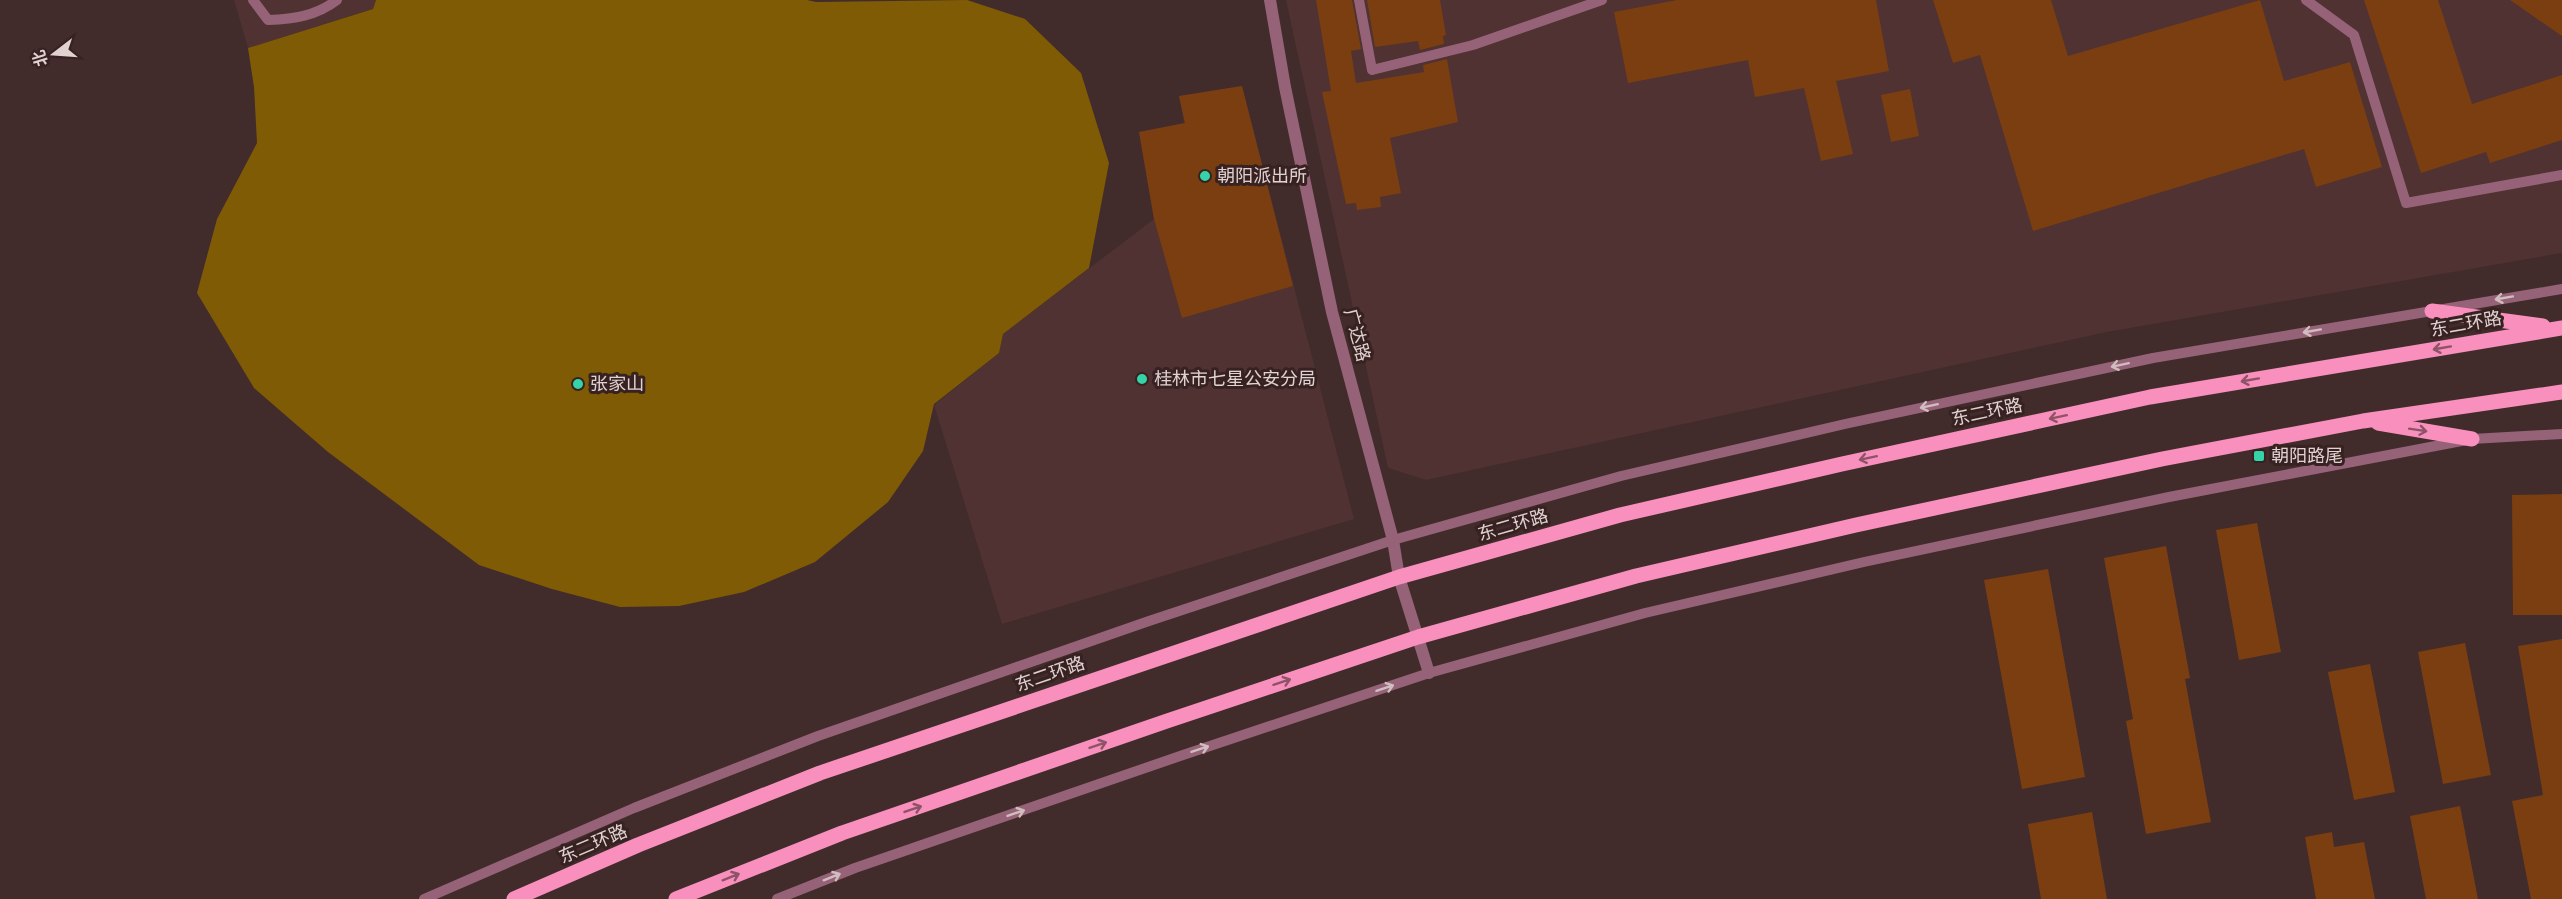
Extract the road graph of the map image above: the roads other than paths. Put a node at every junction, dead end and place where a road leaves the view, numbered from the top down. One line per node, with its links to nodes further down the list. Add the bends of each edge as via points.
1 (254, 0): 2 (lane, via 268,20 297,18 326,8)
2 (336, 0)
3 (1270, 0): 15 (street, 广达路, via 1332,312)
4 (1359, 0): 5 (lane, via 1372,70 1473,45)
5 (1602, 0)
6 (2306, 0): 7 (lane, via 2354,35 2406,203)
7 (2562, 175)
8 (2562, 289): 9 (lane, one-way to 9)
9 (2432, 311): 10 (main road); 15 (lane, one-way to 15, via 2153,358 1845,424 1622,476)
10 (2560, 328): 16 (main road, 东二环路, one-way to 16, via 2138,400 1620,515)
11 (2562, 392): 12 (main road)
12 (2363, 421): 14 (main road, one-way to 14); 17 (main road, via 2162,459 1810,536 1636,576)
13 (2562, 434): 14 (lane)
14 (2472, 439): 18 (lane, via 2169,497 1864,562 1645,613)
15 (1393, 540): 16 (street, 广达路); 19 (lane, via 818,736 634,808)
16 (1399, 577): 17 (street, 广达路); 20 (main road, 东二环路, via 820,773)
17 (1418, 637): 18 (street, 广达路); 21 (main road, one-way to 17, via 842,833)
18 (1429, 673): 22 (lane, one-way to 18, via 866,864)
19 (424, 899)
20 (514, 899)
21 (676, 899)
22 (777, 899)

